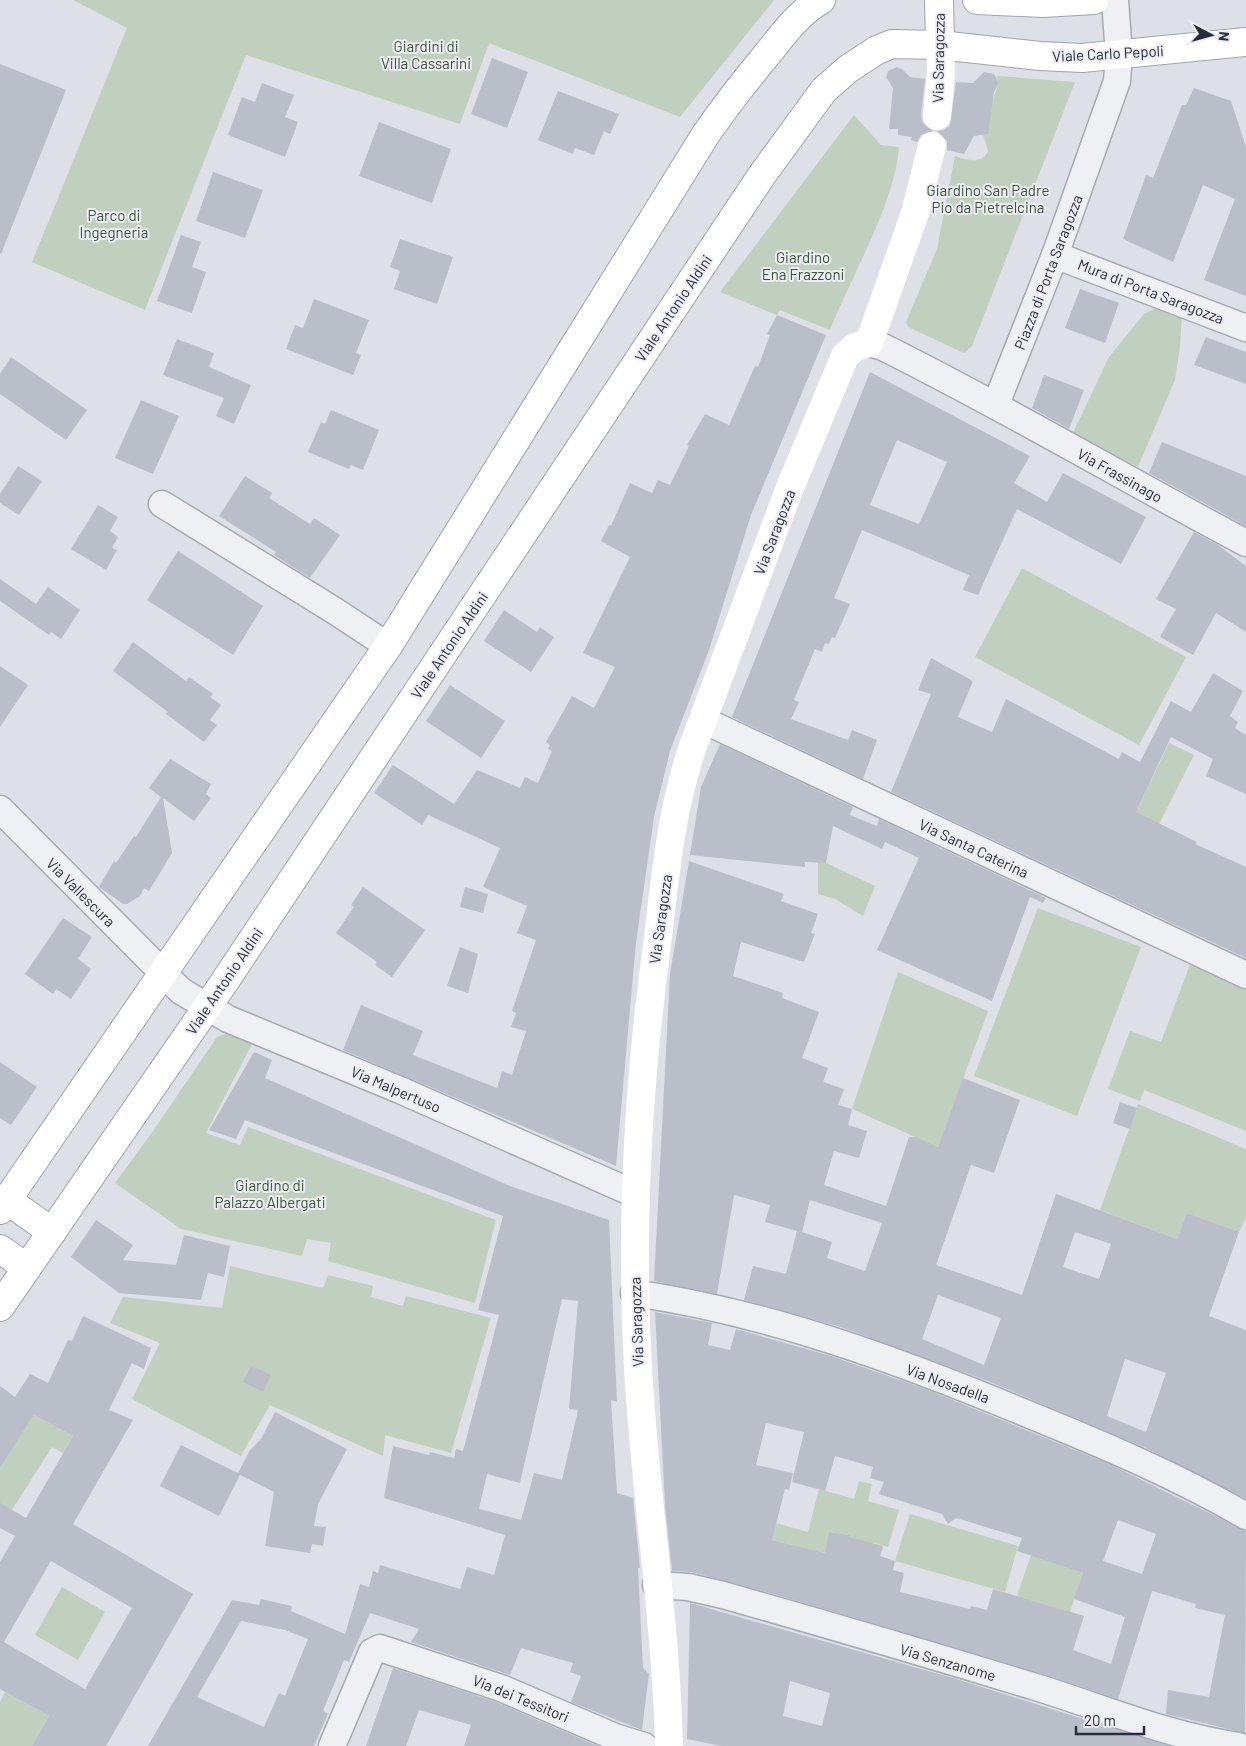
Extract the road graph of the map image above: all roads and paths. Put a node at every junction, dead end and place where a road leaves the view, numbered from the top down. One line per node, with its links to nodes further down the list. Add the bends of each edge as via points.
1 (938, 0): 7 (main road, Via Saragozza)
2 (977, 0): 3 (main road, via 1050,3)
3 (1094, 0)
4 (1115, 0): 8 (street, Piazza di Porta Saragozza)
5 (814, 2): 17 (main road, via 788,28 696,148)
6 (1246, 42): 8 (main road, Viale Carlo Pepoli)
7 (940, 45): 8 (main road, Viale Carlo Pepoli, via 1040,56 1082,58); 9 (main road, Via Saragozza); 22 (main road, Viale Antonio Aldini, via 892,44 877,50 842,74 805,113)
8 (1119, 55): 11 (street, Piazza di Porta Saragozza, via 1118,81)
9 (937, 116)
10 (932, 146): 13 (main road, via 915,213)
11 (1056, 254): 12 (street, Mura di Porta Saragozza); 14 (street, Piazza di Porta Saragozza)
12 (1246, 328)
13 (869, 343): 14 (street, via 883,346); 18 (main road, Via Saragozza, via 854,347 845,356 789,490)
14 (996, 404): 16 (street, Via Frassinago, via 1120,476)
15 (162, 504): 17 (street)
16 (1246, 543)
17 (388, 646): 20 (main road)
18 (703, 720): 21 (street, Via Santa Caterina); 23 (main road, Via Saragozza, via 685,770 674,820 652,985)
19 (0, 809): 20 (street, Via Vallescura)
20 (164, 974): 22 (street, Via Malpertuso, via 181,991); 24 (main road)
21 (1246, 975)
22 (207, 1007): 23 (street, Via Malpertuso, via 228,1019 400,1090); 25 (main road, Viale Antonio Aldini)
23 (635, 1194): 28 (main road, Via Saragozza)
24 (2, 1200): 25 (main road)
25 (52, 1232): 27 (main road, Viale Antonio Aldini)
26 (0, 1249): 27 (main road)
27 (27, 1268): 29 (main road, Viale Antonio Aldini)
28 (634, 1293): 30 (street, Via Nosadella, via 709,1306 780,1325 930,1375 1178,1479); 31 (main road, Via Saragozza)
29 (0, 1307)
30 (1246, 1516)
31 (656, 1585): 34 (main road, Via Saragozza, via 666,1683); 35 (street, Via Senzanome, via 688,1587 741,1600 1033,1687 1154,1727 1205,1741)
32 (332, 1746): 33 (street, Via dei Tessitori, via 372,1652 380,1648 501,1688 615,1737)
33 (644, 1746)
34 (668, 1746)
35 (1239, 1746)

